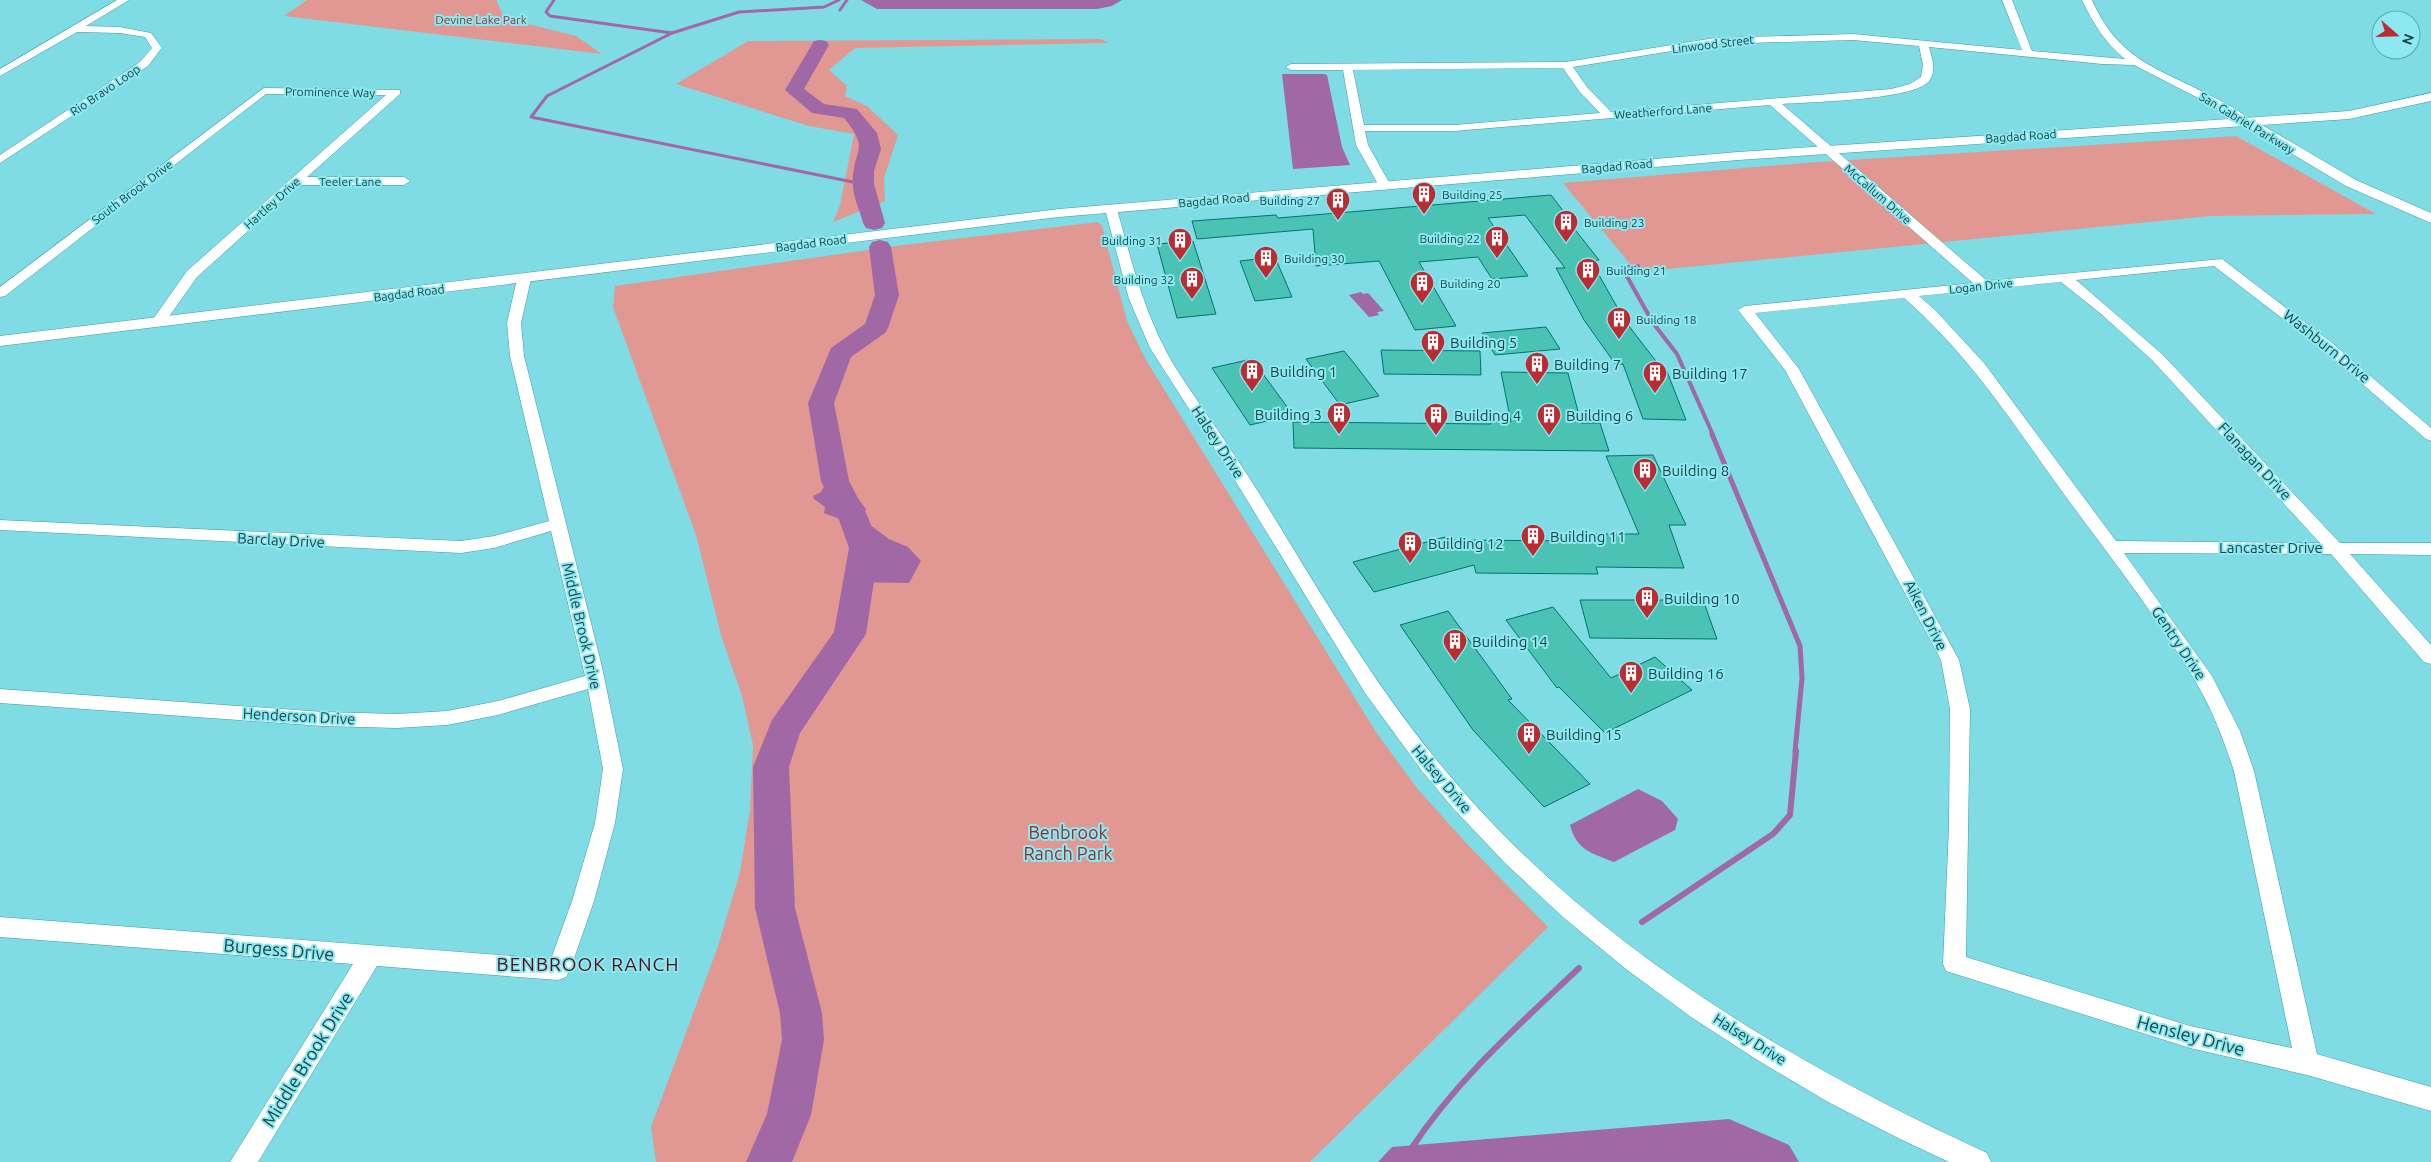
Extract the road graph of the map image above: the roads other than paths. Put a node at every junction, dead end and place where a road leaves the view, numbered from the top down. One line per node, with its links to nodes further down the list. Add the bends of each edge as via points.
1 (124, 0): 4 (street)
2 (2007, 0): 6 (street)
3 (2087, 0): 7 (street, San Gabriel Parkway, via 2104,34)
4 (75, 29): 11 (street); 20 (street, Rio Bravo Loop, via 120,30 148,36 157,48 144,64)
5 (1923, 42): 6 (street, Linwood Street); 8 (street, Linwood Street, via 1865,37 1745,39); 15 (street, Weatherford Lane, via 1930,71 1925,80 1912,88 1869,95)
6 (2028, 54): 7 (street, Linwood Street)
7 (2135, 62): 17 (street, San Gabriel Parkway, via 2206,97)
8 (1566, 65): 9 (street, Linwood Street); 16 (street)
9 (1348, 66): 10 (street, Linwood Street); 18 (street)
10 (1291, 67)
11 (0, 73)
12 (264, 91): 13 (street, Prominence Way); 30 (street, South Brook Drive)
13 (396, 92): 21 (street, Hartley Drive)
14 (2431, 97): 17 (street, Bagdad Road, via 2349,115)
15 (1773, 102): 16 (street, Weatherford Lane); 19 (street, McCallum Drive)
16 (1608, 115): 18 (street, Weatherford Lane, via 1454,128)
17 (2245, 121): 19 (street, Bagdad Road); 25 (street, San Gabriel Parkway, via 2351,183)
18 (1359, 128): 23 (street, via 1362,145)
19 (1825, 149): 23 (street, Bagdad Road); 29 (street, McCallum Drive)
20 (0, 160)
21 (296, 181): 22 (street, Teeler Lane); 33 (street, Hartley Drive, via 192,274)
22 (404, 181)
23 (1385, 186): 24 (street, Bagdad Road)
24 (1112, 209): 27 (street, Bagdad Road, via 1022,217); 51 (street, Halsey Drive, via 1136,300 1157,348 1391,716 1458,800 1548,892 1626,956 1670,987 1758,1046 1810,1076)
25 (2431, 220)
26 (2217, 262): 28 (street, Logan Drive); 35 (street, Washburn Drive, via 2312,332)
27 (524, 279): 33 (street, Bagdad Road); 36 (street, Middle Brook Drive, via 514,323 517,356)
28 (2066, 279): 29 (street, Logan Drive); 39 (street, Flanagan Drive, via 2157,357)
29 (1984, 286): 31 (street, Logan Drive)
30 (0, 293)
31 (1908, 294): 32 (street, Logan Drive); 38 (street, Gentry Drive, via 1979,366)
32 (1745, 310): 46 (street, Aiken Drive, via 1792,369 1950,660 1960,709)
33 (158, 322): 34 (street, Bagdad Road)
34 (0, 341)
35 (2431, 436)
36 (558, 524): 37 (street, Barclay Drive, via 494,542 461,547); 42 (street, Middle Brook Drive)
37 (0, 525)
38 (2111, 547): 39 (street, Lancaster Drive); 48 (street, Gentry Drive, via 2205,681 2230,731 2244,771)
39 (2332, 547): 40 (street, Lancaster Drive); 41 (street, Flanagan Drive)
40 (2431, 549)
41 (2431, 657)
42 (594, 680): 43 (street, Henderson Drive, via 498,708 447,718 397,721); 47 (street, Middle Brook Drive, via 612,769 605,823 583,901)
43 (0, 696)
44 (0, 927): 45 (street, Burgess Drive)
45 (371, 956): 47 (street, Burgess Drive); 50 (street, Middle Brook Drive)
46 (1954, 964): 48 (street, Hensley Drive, via 2190,1037)
47 (558, 970)
48 (2307, 1063): 49 (street, Hensley Drive)
49 (2431, 1099)
50 (243, 1162)
51 (1978, 1162)

